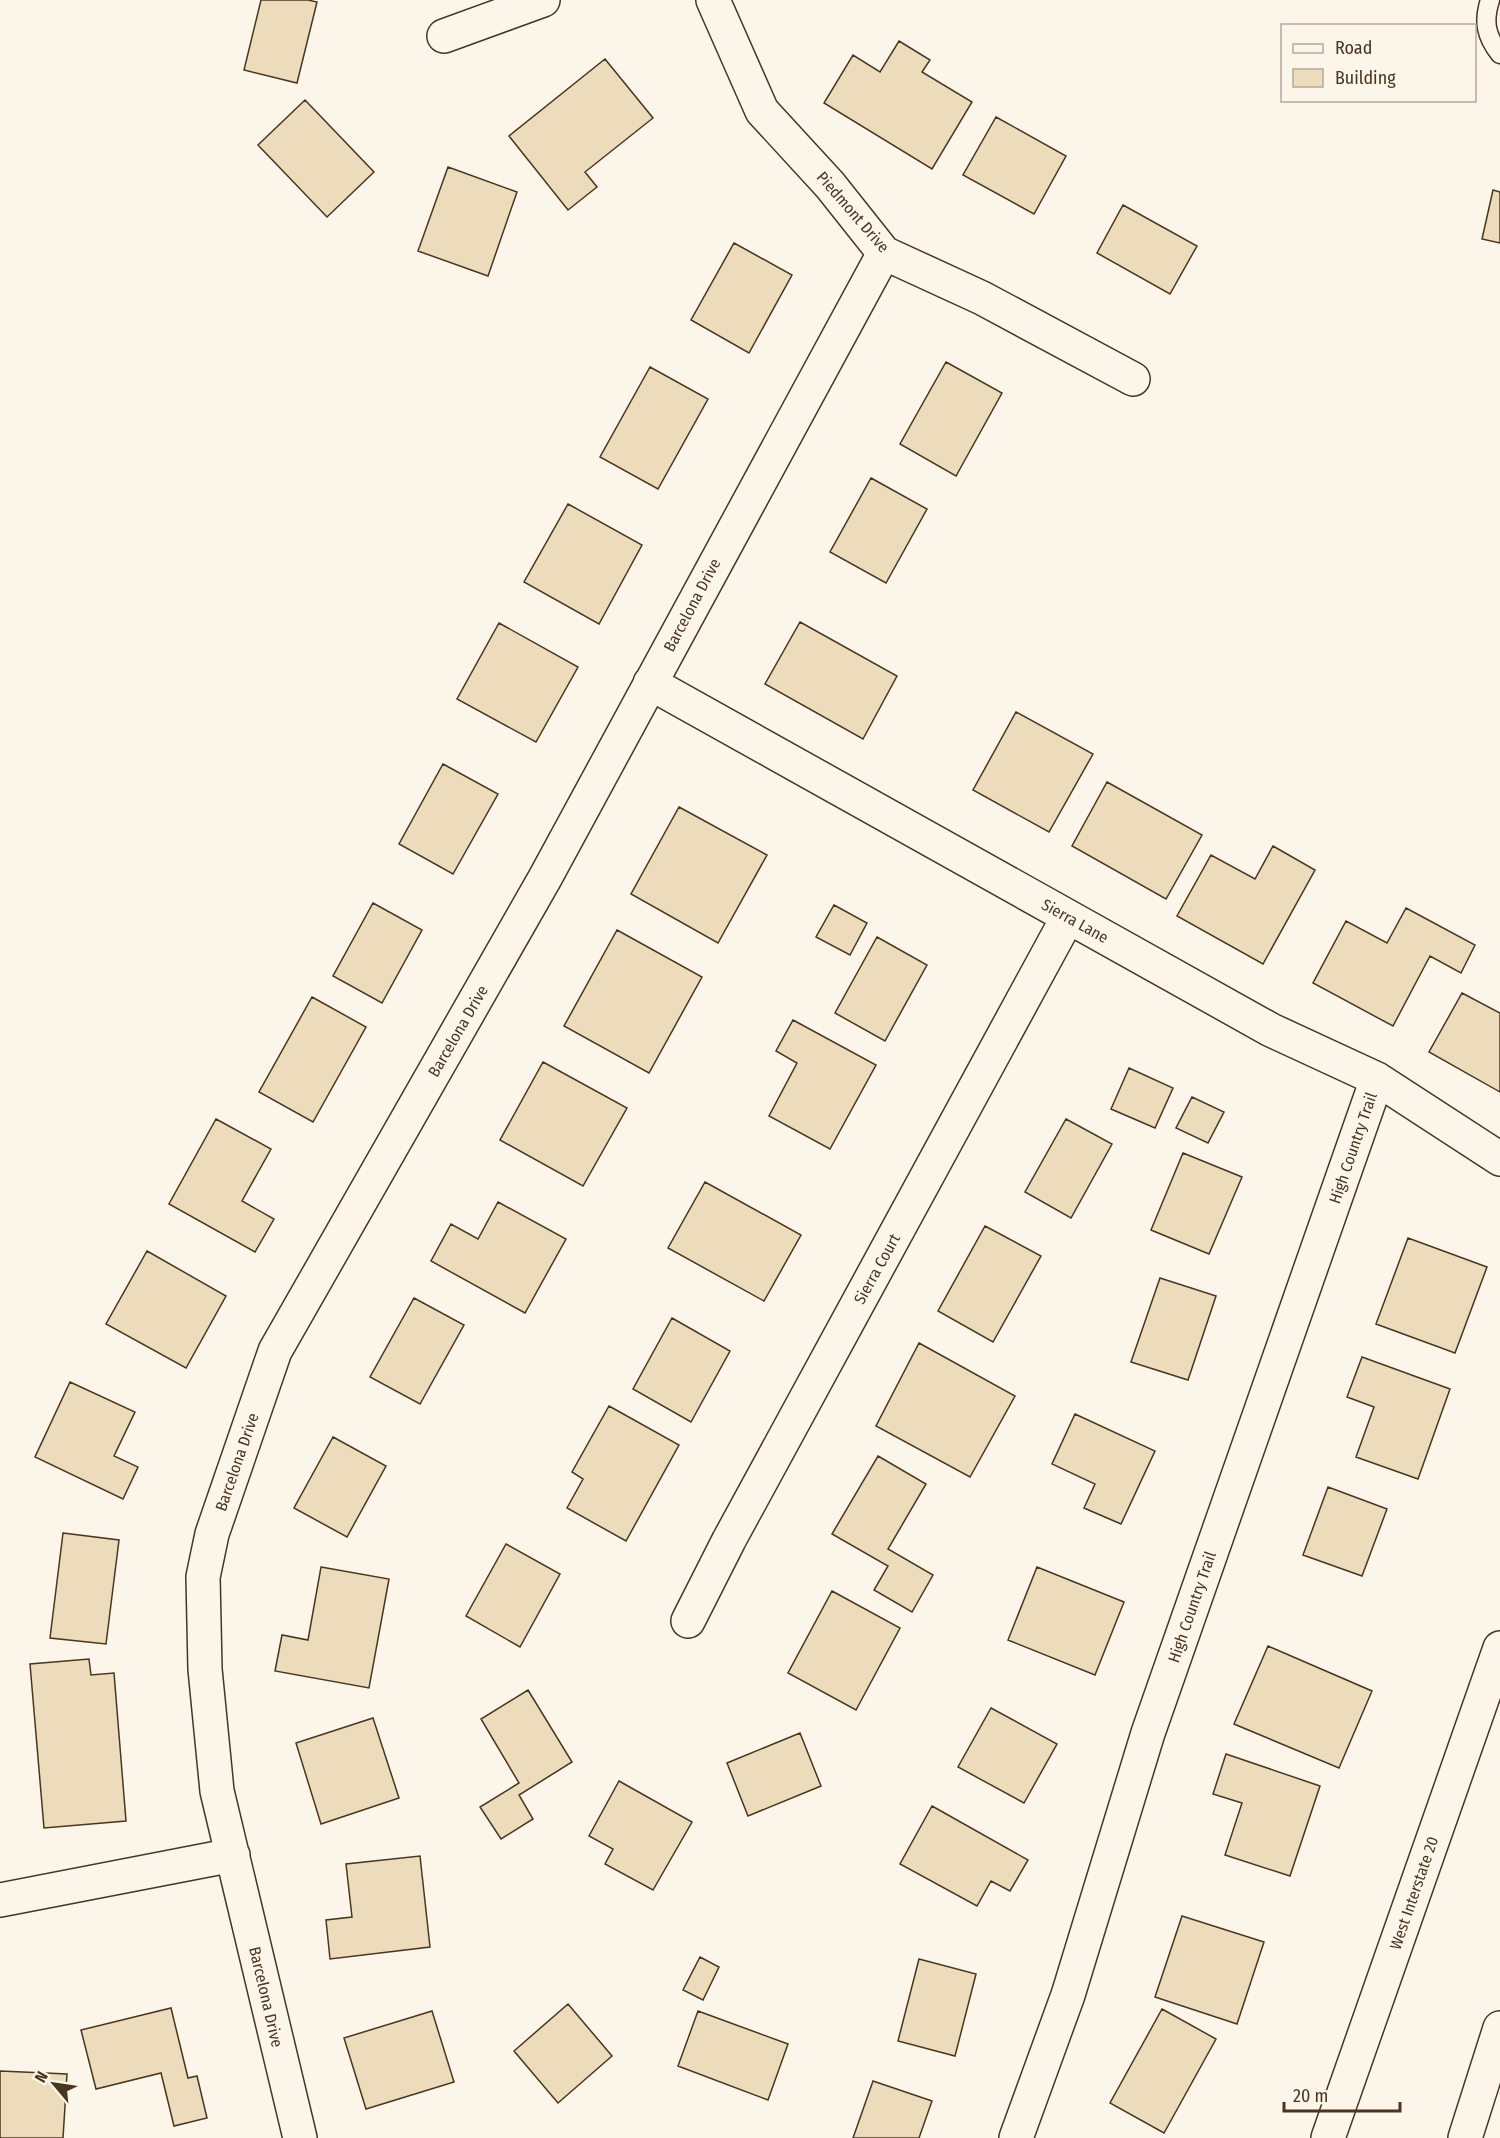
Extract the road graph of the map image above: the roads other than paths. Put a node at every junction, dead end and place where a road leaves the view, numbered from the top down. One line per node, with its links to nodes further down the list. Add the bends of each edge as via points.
1 (543, 0): 4 (main road)
2 (713, 0): 6 (main road, Piedmont Drive, via 762,111 830,184)
3 (1490, 0): 5 (lane, via 1485,15 1490,42)
4 (444, 36)
5 (1500, 54)
6 (884, 252): 7 (main road, Piedmont Drive, via 982,298); 8 (main road, Barcelona Drive)
7 (1133, 379)
8 (650, 683): 9 (main road, Sierra Lane); 14 (main road, Barcelona Drive, via 545,878 275,1351 212,1534 203,1577 205,1668 217,1791)
9 (1068, 917): 10 (main road, Sierra Lane, via 1272,1029); 12 (main road, Sierra Court)
10 (1377, 1079): 11 (main road, Sierra Lane); 18 (main road, High Country Trail, via 1149,1733 1068,1995)
11 (1500, 1159)
12 (688, 1621)
13 (1500, 1648): 19 (main road, West Interstate 20)
14 (233, 1855): 15 (main road); 17 (main road, Barcelona Drive)
15 (0, 1900)
16 (1500, 2028): 20 (main road)
17 (300, 2138)
18 (1016, 2138)
19 (1328, 2138)
20 (1465, 2138)

